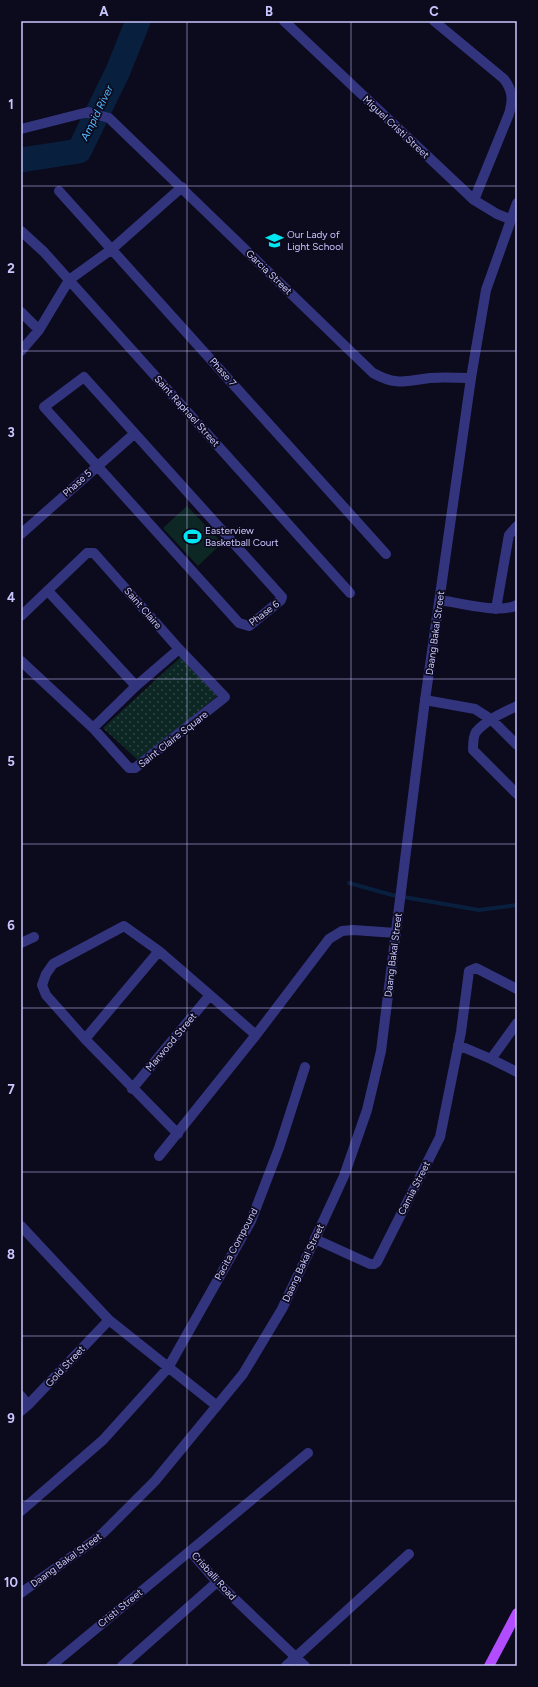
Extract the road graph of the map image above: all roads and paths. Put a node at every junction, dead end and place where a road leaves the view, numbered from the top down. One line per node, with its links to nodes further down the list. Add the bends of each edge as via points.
1 (284, 21): 8 (street, Miguel Cristi Street)
2 (434, 21): 4 (street)
3 (451, 21): 4 (street)
4 (444, 29): 8 (street, via 504,79 513,97 509,114)
5 (22, 128): 6 (street, Garcia Street, via 88,112 110,118)
6 (182, 187): 12 (street); 17 (street, Garcia Street, via 373,373 392,382 430,378)
7 (59, 191): 12 (street, Phase 7)
8 (474, 200): 10 (street, Miguel Cristi Street)
9 (517, 203): 10 (street, Daang Bakal Street)
10 (514, 221): 17 (street, Daang Bakal Street, via 486,290)
11 (21, 231): 13 (street, Saint Raphael Street)
12 (112, 249): 13 (street); 22 (street, Phase 7)
13 (69, 280): 15 (street); 24 (street, Saint Raphael Street)
14 (21, 312): 15 (street)
15 (40, 330): 16 (street)
16 (21, 351)
17 (471, 378): 25 (street, Daang Bakal Street)
18 (134, 434): 19 (street, Phase 5); 19 (street, Phase 6, via 84,377 44,407); 19 (street, Phase 6, via 282,597 281,600 249,626 239,623)
19 (97, 466): 21 (street, Phase 5)
20 (517, 526): 27 (street, via 509,535)
21 (21, 534)
22 (386, 554)
23 (48, 591): 28 (street, Saint Claire); 29 (street, Saint Claire, via 87,553 94,553); 31 (street)
24 (350, 593)
25 (440, 600): 27 (street); 32 (street, Daang Bakal Street)
26 (517, 605): 27 (street, via 512,608)
27 (496, 609)
28 (21, 616)
29 (179, 648): 31 (street); 35 (street, Saint Claire Square, via 225,694 225,698 135,768 129,768)
30 (21, 661): 35 (street, Saint Claire Square)
31 (136, 686): 35 (street)
32 (426, 700): 34 (street, via 475,710); 38 (street, Daang Bakal Street)
33 (517, 706): 34 (street)
34 (492, 720): 36 (street); 37 (street, via 476,732 473,750)
35 (93, 728)
36 (517, 745)
37 (517, 794)
38 (396, 932): 45 (street, via 342,931 329,939); 55 (street, Daang Bakal Street, via 381,1051 367,1110 344,1176)
39 (34, 937): 40 (street)
40 (21, 943)
41 (159, 951): 43 (street); 46 (street); 46 (street, via 122,926 53,964 43,981 43,989)
42 (517, 989): 47 (street, Camia Street, via 476,968 469,972)
43 (210, 995): 45 (street); 51 (street, Marwood Street)
44 (517, 1023): 48 (street)
45 (256, 1035): 52 (street)
46 (85, 1039): 51 (street)
47 (458, 1045): 48 (street); 55 (street, Camia Street, via 440,1137 377,1262 370,1264)
48 (492, 1059): 50 (street)
49 (305, 1068): 57 (street, Pacita Compound, via 279,1148 251,1220)
50 (517, 1072)
51 (132, 1089): 52 (street)
52 (178, 1134): 53 (street)
53 (159, 1156)
54 (21, 1226): 56 (street)
55 (315, 1239): 59 (street, Daang Bakal Street, via 278,1316 243,1374)
56 (109, 1320): 57 (street); 60 (street, Gold Street)
57 (168, 1368): 59 (street); 62 (street, Pacita Compound, via 103,1440)
58 (21, 1396): 60 (street)
59 (217, 1406): 66 (street, Daang Bakal Street, via 155,1481 104,1532)
60 (24, 1408)
61 (308, 1454): 63 (street, Crisballi Road)
62 (21, 1511)
63 (190, 1551): 65 (street, Crisballi Road); 69 (street, Cristi Street)
64 (409, 1554): 68 (street)
65 (217, 1582): 68 (street, Crisballi Road); 70 (street)
66 (21, 1593)
67 (517, 1613): 73 (main road)
68 (295, 1657): 71 (street); 72 (street, Crisballi Road)
69 (51, 1666)
70 (122, 1666)
71 (286, 1666)
72 (304, 1666)
73 (489, 1666)

